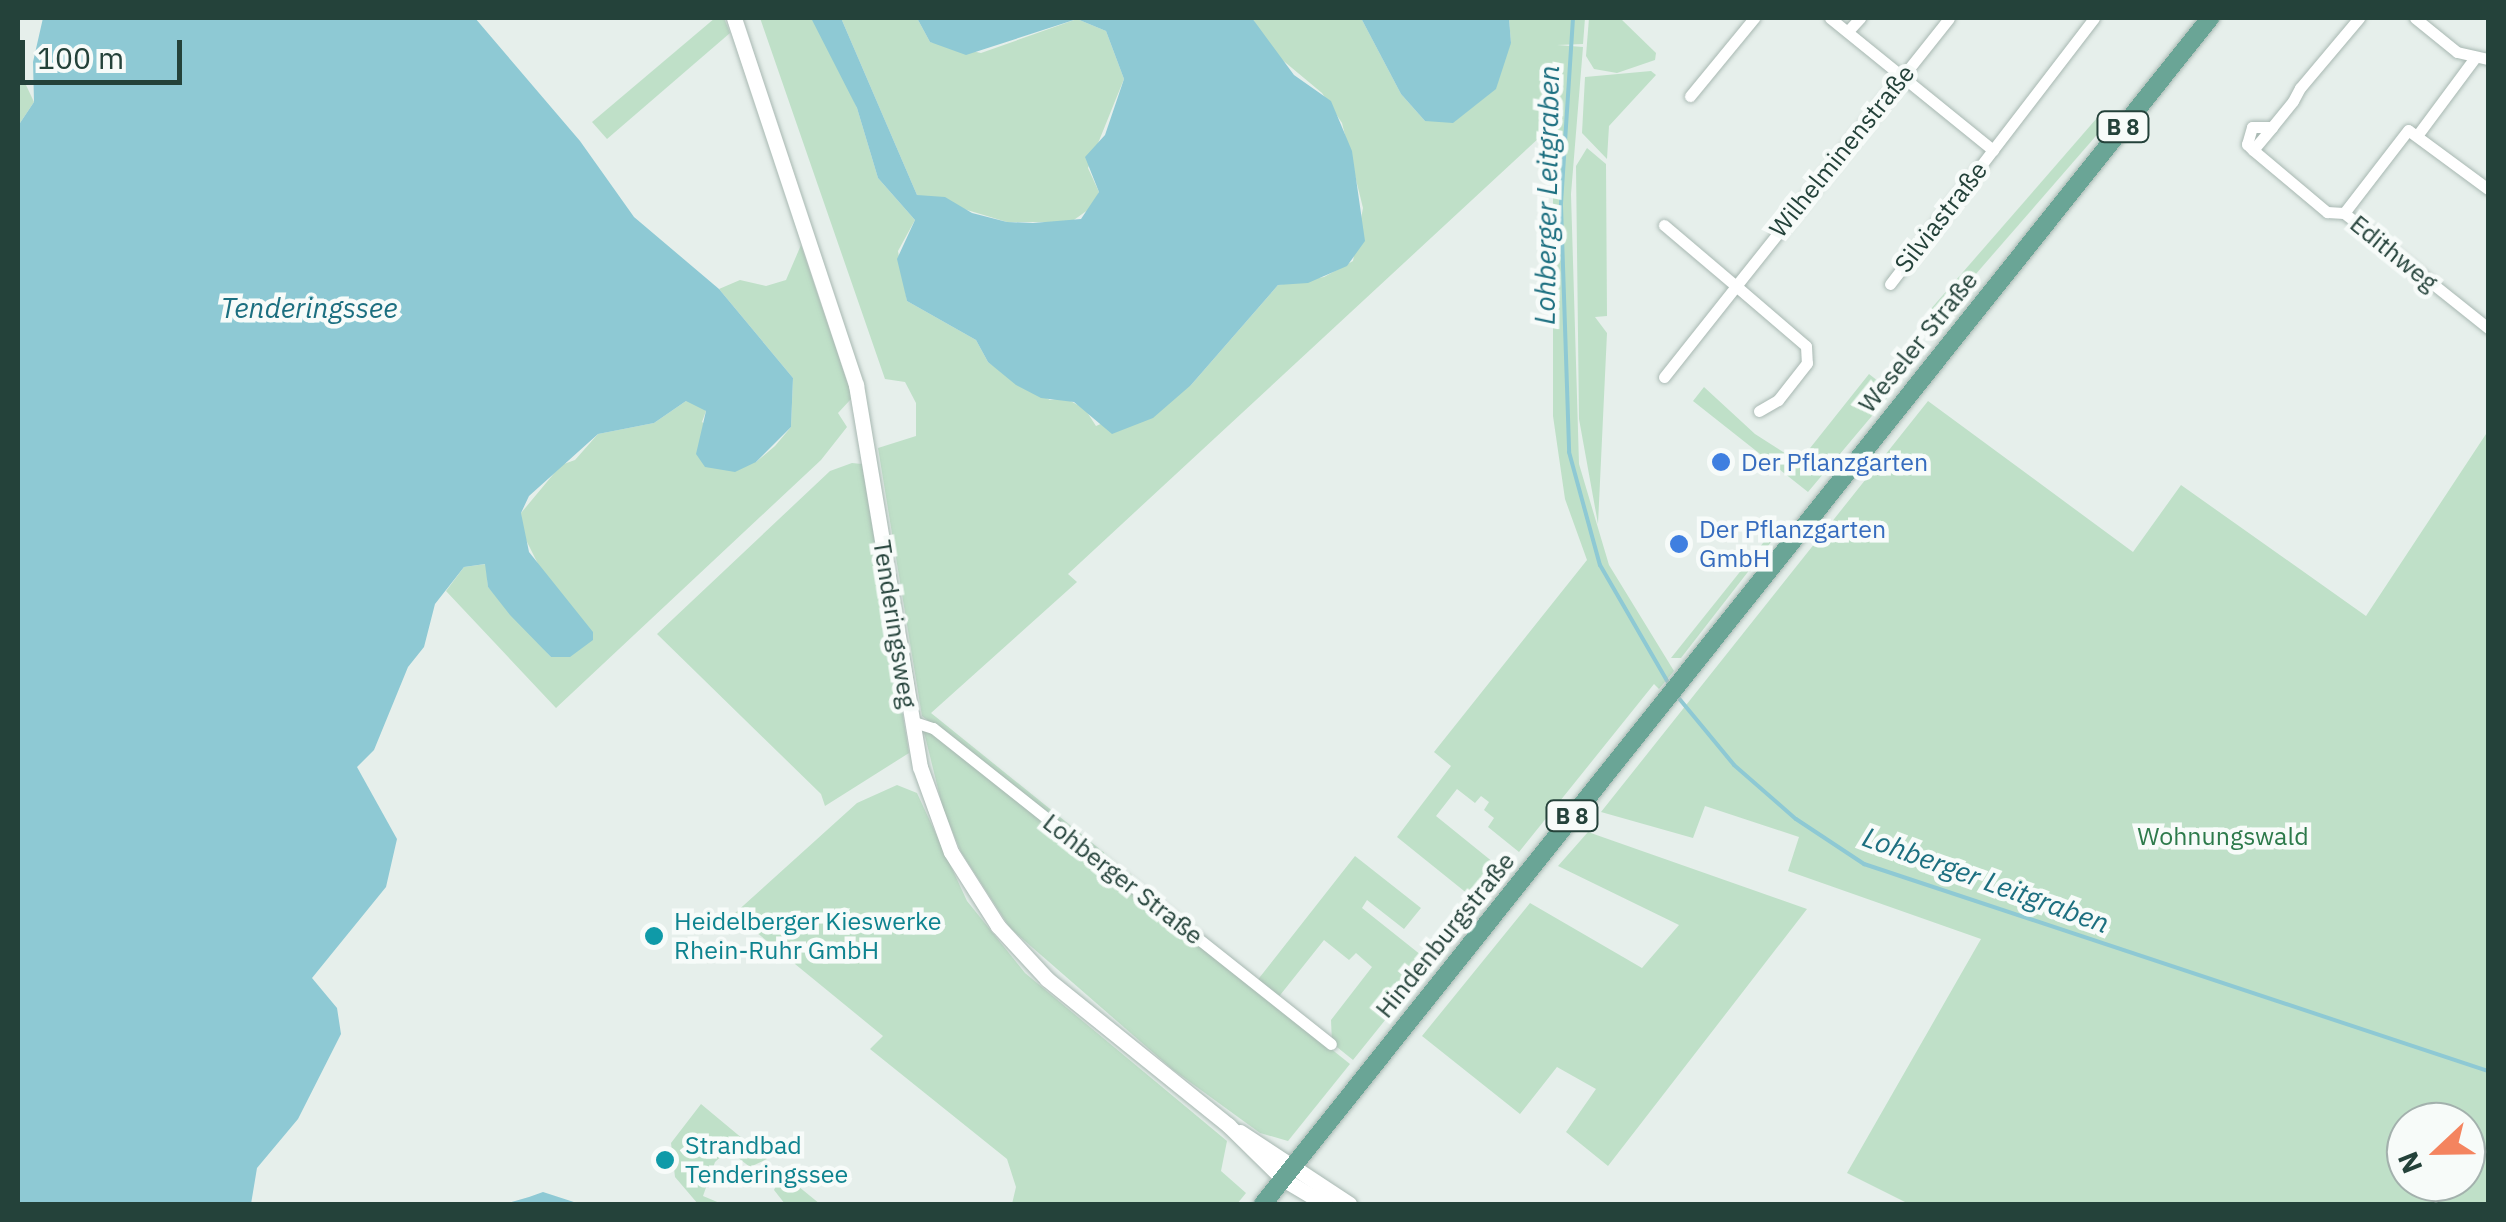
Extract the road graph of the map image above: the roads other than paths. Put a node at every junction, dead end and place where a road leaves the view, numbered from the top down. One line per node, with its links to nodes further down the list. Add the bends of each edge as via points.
1 (734, 18): 26 (street, Tenderingsweg, via 856,384)
2 (1754, 18): 14 (street)
3 (1830, 18): 10 (street, Silviastraße)
4 (1860, 18): 10 (street)
5 (1949, 18): 13 (street, Wilhelminenstraße)
6 (2094, 18): 16 (street, Silviastraße)
7 (2210, 18): 25 (main road, Weseler Straße / B 8)
8 (2359, 18): 18 (street, via 2272,127 2247,132 2253,150 2327,212)
9 (2415, 18): 11 (street)
10 (1848, 32): 13 (street, Silviastraße)
11 (2474, 58): 12 (street); 15 (street, Edithweg)
12 (2488, 59)
13 (1903, 74): 16 (street, Silviastraße); 21 (street, Wilhelminenstraße)
14 (1690, 96)
15 (2419, 133): 17 (street); 18 (street, Edithweg, via 2408,130)
16 (1992, 150): 20 (street, Silviastraße)
17 (2488, 189)
18 (2344, 213): 22 (street, Edithweg)
19 (1664, 225): 21 (street)
20 (1890, 284)
21 (1736, 286): 23 (street, Wilhelminenstraße); 24 (street, via 1806,346 1807,362 1778,400)
22 (2488, 328)
23 (1664, 376)
24 (1759, 411)
25 (1666, 698): 28 (main road, Hindenburgstraße / B 8)
26 (912, 721): 27 (street, Lohberger Straße, via 933,728); 28 (street, Tenderingsweg, via 934,816 998,926 1047,979)
27 (1331, 1044)
28 (1289, 1172): 29 (main road, Hindenburgstraße / B 8); 30 (street); 31 (street)
29 (1263, 1204)
30 (1325, 1204)
31 (1350, 1204)

